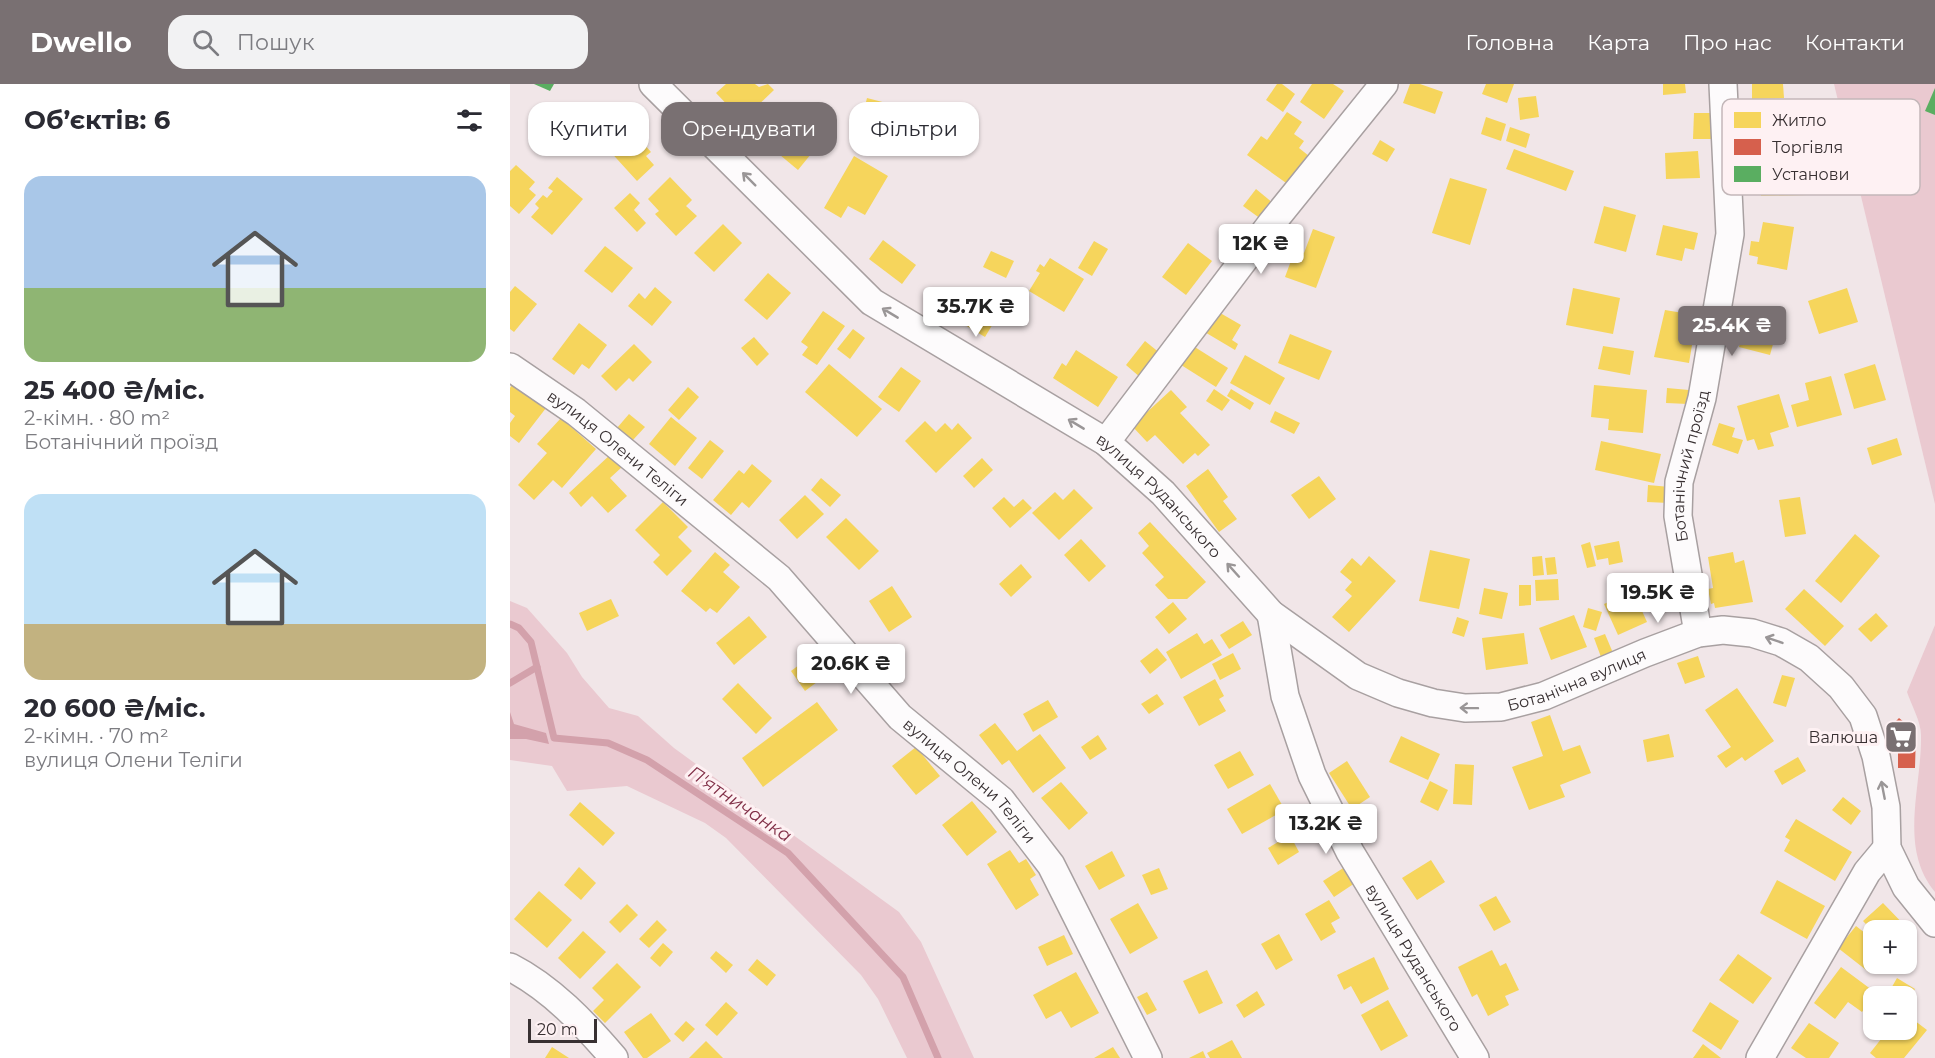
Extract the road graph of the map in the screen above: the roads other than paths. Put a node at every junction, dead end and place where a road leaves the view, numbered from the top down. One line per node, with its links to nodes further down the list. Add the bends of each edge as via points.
1 (653, 84): 7 (street, вулиця Руданського, one-way to 1, via 872,302)
2 (1384, 84): 7 (street, via 1271,224)
3 (1723, 84): 4 (street, Ботанічний проїзд)
4 (1724, 99)
5 (1728, 195): 9 (street, Ботанічний проїзд, via 1730,234 1702,398 1679,482 1678,516)
6 (510, 367): 14 (street, вулиця Олени Теліги, via 576,412 779,578 900,717 1001,800 1052,865)
7 (1106, 442): 8 (street, вулиця Руданського, one-way to 7, via 1163,493)
8 (1272, 614): 9 (street, Ботанічна вулиця, one-way to 8, via 1544,696 1502,707 1465,708 1407,696 1359,676); 15 (street, вулиця Руданського, via 1285,696 1312,774 1350,852)
9 (1698, 633): 10 (street, Ботанічна вулиця, one-way to 9, via 1886,807 1876,756 1863,716 1841,687 1809,658 1781,642 1752,633)
10 (1887, 848): 11 (street, Ботанічна вулиця, via 1906,887); 16 (street, via 1867,872)
11 (1935, 923)
12 (510, 967): 13 (street, via 581,1020)
13 (614, 1058)
14 (1148, 1058)
15 (1475, 1058)
16 (1760, 1058)

